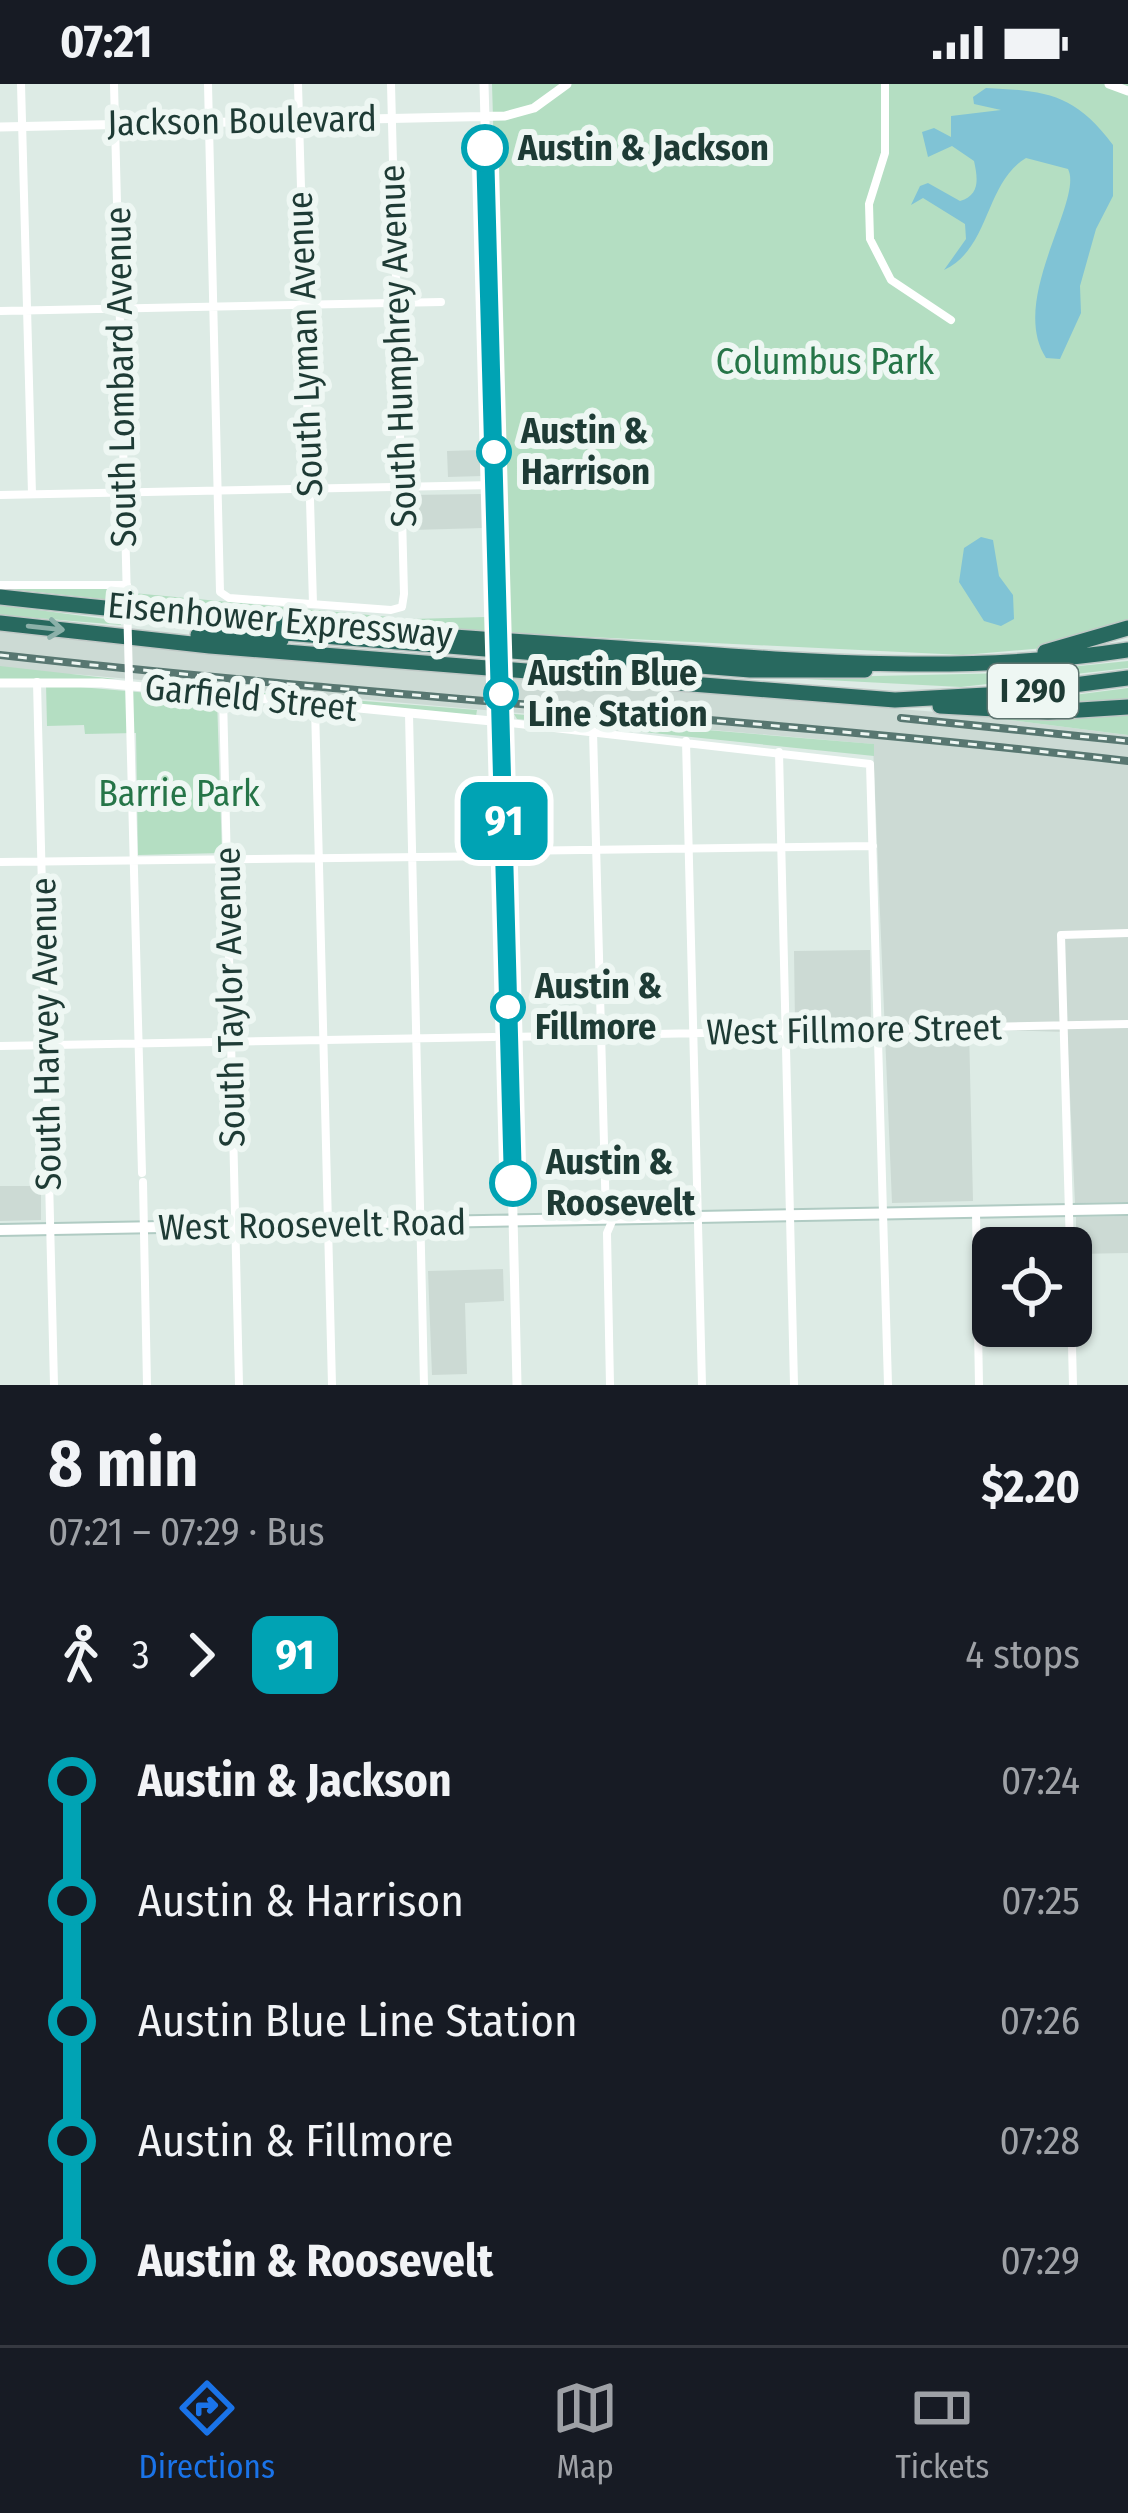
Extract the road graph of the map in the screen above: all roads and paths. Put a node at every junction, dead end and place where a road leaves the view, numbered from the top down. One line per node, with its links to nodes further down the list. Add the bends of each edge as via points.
1 (21, 84): 16 (street)
2 (114, 84): 15 (street, South Lombard Avenue)
3 (208, 84): 14 (street)
4 (298, 84): 13 (street, South Lyman Avenue)
5 (391, 84): 12 (street, South Humphrey Avenue)
6 (484, 84): 11 (street)
7 (567, 84): 11 (street, Jackson Boulevard, via 528,110)
8 (885, 84): 25 (street, via 886,153 869,204 870,239 891,280)
9 (1109, 84): 10 (street)
10 (1128, 91)
11 (484, 117): 12 (street, Jackson Boulevard); 26 (street)
12 (392, 118): 13 (street, Jackson Boulevard); 19 (street, South Humphrey Avenue)
13 (299, 120): 14 (street, Jackson Boulevard); 20 (street, South Lyman Avenue)
14 (209, 122): 15 (street, Jackson Boulevard); 21 (street)
15 (115, 124): 16 (street, Jackson Boulevard); 22 (street, South Lombard Avenue)
16 (22, 126): 17 (street, Jackson Boulevard); 24 (street)
17 (0, 127)
18 (441, 302): 19 (street)
19 (397, 303): 20 (street); 27 (street, South Humphrey Avenue)
20 (304, 304): 21 (street); 28 (street, South Lyman Avenue)
21 (213, 307): 22 (street); 29 (street)
22 (120, 309): 24 (street); 30 (street, South Lombard Avenue)
23 (0, 311): 24 (street)
24 (27, 311): 31 (street)
25 (951, 320)
26 (495, 485): 27 (street); 42 (street, bridge)
27 (402, 487): 28 (street); 36 (street, South Humphrey Avenue, via 402,607)
28 (309, 488): 29 (street); 36 (street, South Lyman Avenue)
29 (218, 490): 30 (street); 36 (street, via 222,596)
30 (124, 492): 31 (street); 34 (street, South Lombard Avenue)
31 (32, 494): 32 (street)
32 (0, 495)
33 (0, 585): 34 (street)
34 (127, 585): 48 (street, South Lombard Avenue, bridge)
35 (0, 597): 37 (highway, Eisenhower Expressway / I 290)
36 (313, 605)
37 (185, 615): 42 (highway); 44 (highway, Eisenhower Expressway / I 290, via 676,652)
38 (0, 623): 40 (highway, Eisenhower Expressway / I 290, one-way to 40)
39 (1128, 628): 44 (highway)
40 (93, 634): 42 (highway); 51 (highway, Eisenhower Expressway / I 290)
41 (1128, 650): 43 (highway, Eisenhower Expressway / I 290)
42 (500, 655): 43 (highway, via 769,670 980,670); 50 (highway); 55 (street, bridge)
43 (1053, 661): 44 (highway, Eisenhower Expressway / I 290)
44 (1014, 662)
45 (1128, 678): 50 (highway, Eisenhower Expressway / I 290)
46 (37, 682): 47 (street, Garfield Street); 48 (street, Garfield Street); 69 (street, South Harvey Avenue)
47 (0, 683)
48 (129, 683): 49 (street, Garfield Street); 67 (street, South Lombard Avenue)
49 (223, 696): 52 (street, Garfield Street); 66 (street, South Taylor Avenue)
50 (937, 698): 51 (highway, Eisenhower Expressway / I 290)
51 (895, 700): 53 (highway, via 1014,712)
52 (315, 706): 54 (street, Garfield Street); 65 (street)
53 (1128, 707)
54 (409, 714): 55 (street, Garfield Street); 64 (street)
55 (501, 718): 56 (street); 63 (street)
56 (593, 731): 57 (street); 62 (street)
57 (686, 741): 58 (street); 61 (street)
58 (779, 752): 59 (street, via 871,764); 60 (street)
59 (873, 846): 60 (street); 73 (street)
60 (782, 847): 61 (street); 74 (street)
61 (689, 848): 62 (street); 75 (street)
62 (597, 850): 63 (street); 76 (street)
63 (505, 854): 64 (street); 78 (street)
64 (412, 855): 65 (street); 79 (street)
65 (319, 856): 66 (street); 80 (street)
66 (226, 858): 67 (street); 81 (street, South Taylor Avenue)
67 (135, 860): 69 (street); 82 (street, South Lombard Avenue)
68 (0, 862): 69 (street)
69 (42, 862): 83 (street, South Harvey Avenue)
70 (1128, 933): 72 (street, via 1061,935)
71 (1128, 1024): 72 (street, West Fillmore Street)
72 (1064, 1026): 73 (street, West Fillmore Street); 86 (street)
73 (879, 1029): 74 (street, West Fillmore Street); 88 (street)
74 (786, 1031): 75 (street, West Fillmore Street); 89 (street)
75 (694, 1033): 76 (street, West Fillmore Street); 90 (street)
76 (602, 1035): 78 (street, West Fillmore Street); 91 (street)
77 (494, 1037): 79 (street)
78 (509, 1037): 92 (street)
79 (416, 1038): 80 (street); 93 (street)
80 (324, 1040): 81 (street); 94 (street)
81 (231, 1042): 82 (street); 95 (street, South Taylor Avenue)
82 (139, 1044): 83 (street); 97 (street, South Lombard Avenue)
83 (47, 1045): 84 (street); 98 (street, South Harvey Avenue)
84 (0, 1046)
85 (1128, 1209): 86 (main road, West Roosevelt Road)
86 (1069, 1210): 87 (main road, West Roosevelt Road); 96 (street)
87 (976, 1212): 88 (main road, West Roosevelt Road); 111 (street)
88 (885, 1214): 89 (main road, West Roosevelt Road); 110 (street)
89 (791, 1216): 90 (main road, West Roosevelt Road); 109 (street)
90 (698, 1218): 91 (main road, West Roosevelt Road); 108 (street)
91 (609, 1220): 92 (main road, West Roosevelt Road); 107 (street)
92 (514, 1221): 93 (main road, West Roosevelt Road); 106 (street)
93 (421, 1223): 94 (main road, West Roosevelt Road); 105 (street)
94 (328, 1225): 95 (main road, West Roosevelt Road); 104 (street)
95 (236, 1226): 97 (main road, West Roosevelt Road); 103 (street, South Taylor Avenue)
96 (1069, 1227)
97 (144, 1228): 98 (main road, West Roosevelt Road); 102 (street, South Lombard Avenue)
98 (51, 1229): 99 (main road, West Roosevelt Road); 101 (street, South Harvey Avenue)
99 (0, 1230)
100 (1072, 1347): 112 (street)
101 (54, 1385)
102 (147, 1385)
103 (239, 1385)
104 (332, 1385)
105 (424, 1385)
106 (517, 1385)
107 (610, 1385)
108 (702, 1385)
109 (794, 1385)
110 (888, 1385)
111 (979, 1385)
112 (1072, 1385)

